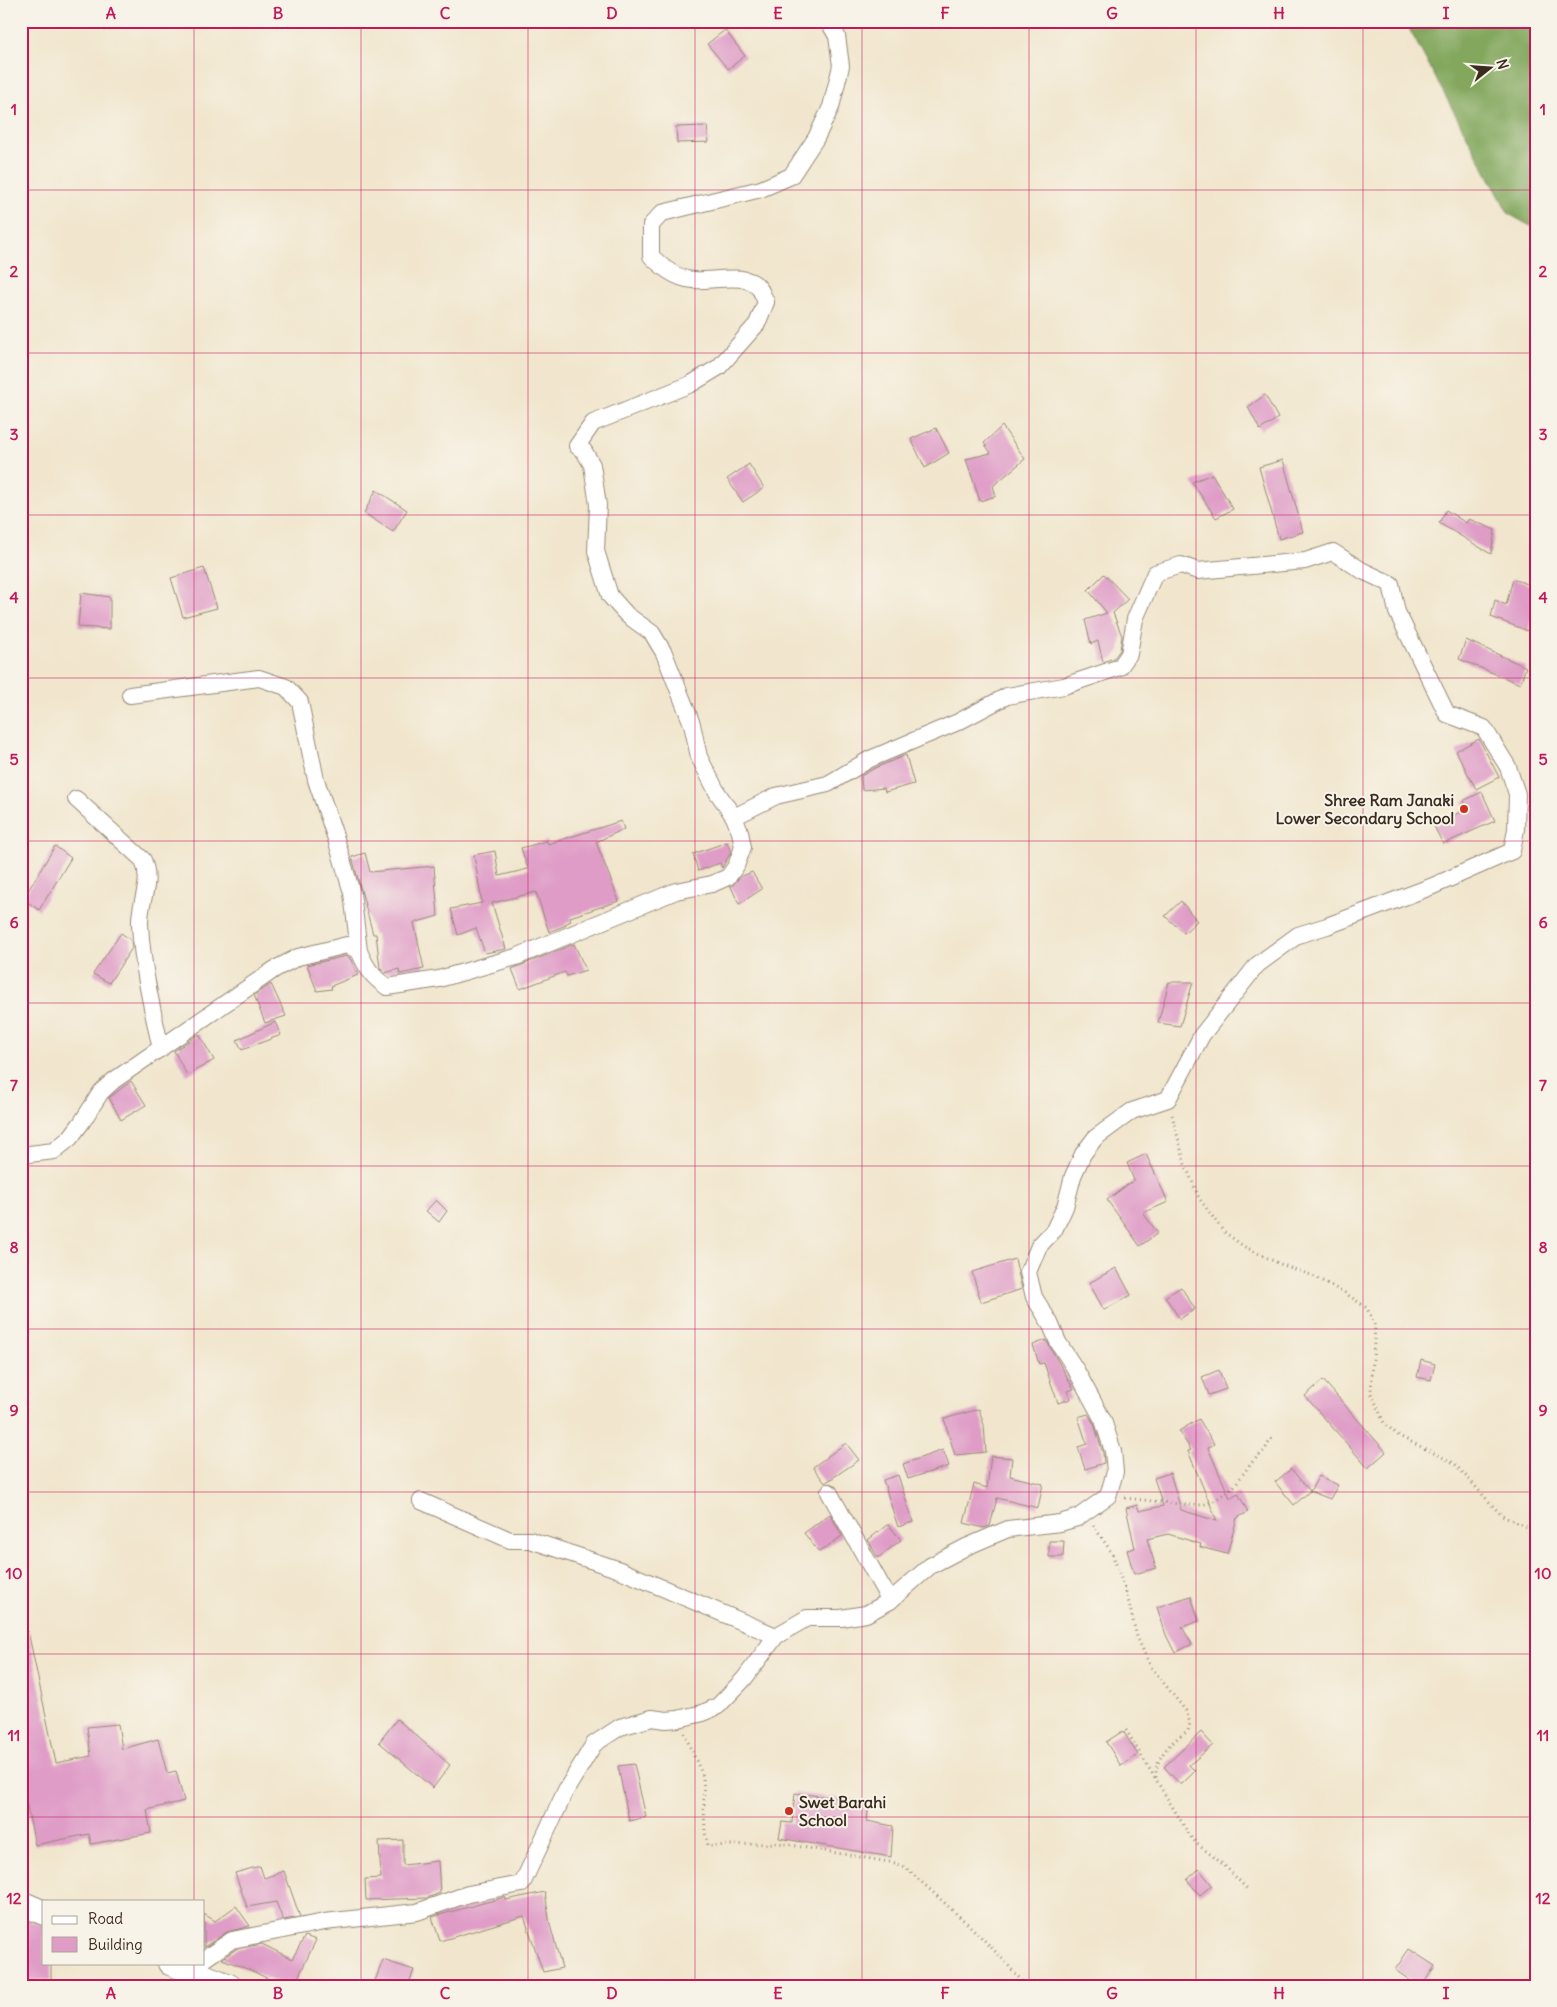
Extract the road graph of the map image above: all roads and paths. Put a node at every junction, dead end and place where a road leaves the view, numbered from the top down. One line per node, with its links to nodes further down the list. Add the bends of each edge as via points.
1 (828, 21): 4 (street, via 837,36 842,66 831,107 816,138 791,176 761,189 662,212 651,225 651,256 665,270 693,280 746,279 759,287 766,302 756,324 719,367 691,384 593,423 577,446 592,465 598,505 596,550 610,596 652,633 664,654 692,724 699,756)
2 (130, 695): 5 (street, via 259,678 294,693 300,702 316,780 352,893)
3 (76, 799): 6 (street, via 144,860 148,872 140,922 150,1002)
4 (734, 817): 5 (street, via 742,847 736,866 728,877 712,884 676,891 516,957 439,979 387,987 367,969); 7 (street, via 776,796 828,784 870,759 958,722 1007,696 1064,686 1120,667 1129,654 1135,619 1155,573 1180,565 1198,571 1305,561 1334,552 1363,572 1391,584 1397,612 1447,714 1484,728 1508,767 1517,794 1512,850 1433,886 1298,935 1257,965 1202,1036)
5 (359, 951): 6 (street, via 347,945 298,957 275,969)
6 (161, 1048): 8 (street, via 101,1092 70,1138 54,1151)
7 (1168, 1099): 11 (street, via 1132,1111 1095,1138 1073,1176 1065,1207 1054,1230 1039,1246 1028,1272 1034,1297 1103,1420 1113,1450 1115,1472); 14 (path, via 1185,1164 1199,1198 1223,1231 1243,1246 1311,1275 1367,1308 1375,1326 1371,1392 1384,1423 1399,1436 1454,1463 1502,1516)
8 (21, 1155)
9 (1273, 1436): 11 (path, via 1234,1486 1213,1502 1188,1505)
10 (829, 1492): 15 (street)
11 (1108, 1496): 13 (street)
12 (421, 1501): 16 (street, via 510,1540 530,1540 620,1570)
13 (1084, 1512): 15 (street, via 1077,1518 1060,1523 1008,1529 966,1548 930,1566); 19 (path, via 1112,1553 1137,1637 1151,1667 1186,1711 1190,1723 1188,1731 1167,1748 1155,1770)
14 (1536, 1531)
15 (890, 1601): 16 (street, via 866,1614 807,1618)
16 (776, 1636): 17 (street, via 744,1679 718,1706)
17 (678, 1719): 23 (street, via 652,1718 620,1727 594,1744 566,1790 522,1884 468,1894 417,1912 324,1922 232,1940); 26 (path, via 703,1776 708,1846 779,1843 905,1867 1001,1956)
18 (1126, 1730): 19 (path)
19 (1156, 1778): 20 (path, via 1190,1836)
20 (1248, 1890)
21 (21, 1903): 22 (main road)
22 (42, 1912)
23 (205, 1960)
24 (193, 1969): 25 (main road)
25 (229, 1986)
26 (1026, 1986)

